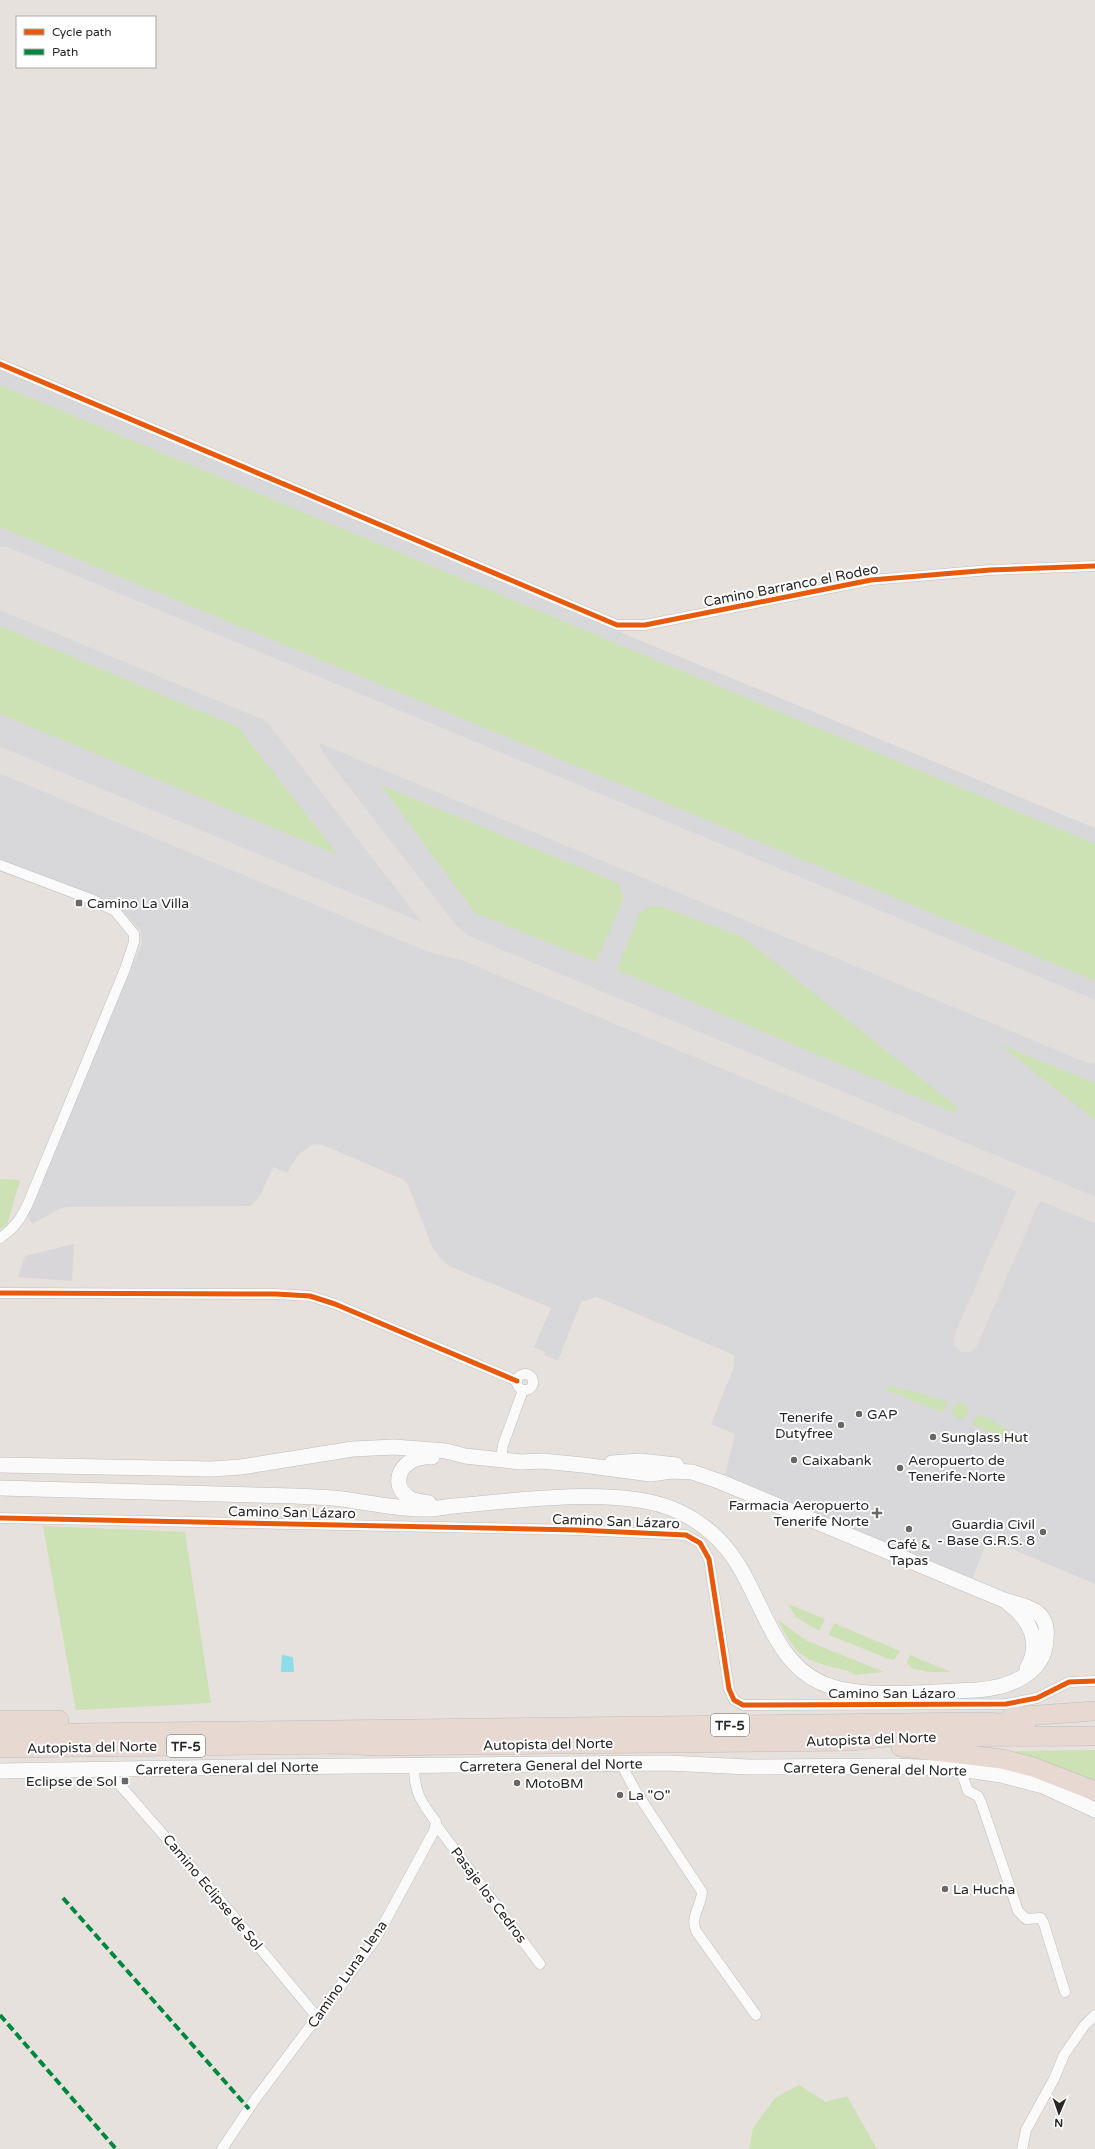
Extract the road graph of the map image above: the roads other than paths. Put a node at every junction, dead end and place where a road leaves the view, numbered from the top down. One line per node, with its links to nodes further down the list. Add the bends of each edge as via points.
1 (0, 364): 2 (street, Camino Barranco el Rodeo, via 613,623 637,627 872,580 990,570)
2 (1095, 566)
3 (0, 865): 4 (street, via 93,900 115,911 134,934 125,969 29,1200 20,1220 11,1231)
4 (0, 1238)
5 (0, 1293): 6 (street, via 310,1296 335,1304)
6 (517, 1381): 7 (street); 7 (street, via 523,1374 532,1377 532,1386)
7 (523, 1390): 9 (street, via 503,1445)
8 (465, 1456): 9 (main road); 10 (main road, via 446,1451 378,1447 212,1469); 14 (main road, via 416,1457 405,1464 401,1472 400,1485 408,1497)
9 (501, 1460): 11 (main road)
10 (0, 1465)
11 (583, 1465): 12 (main road, via 651,1474 671,1471 692,1472); 12 (main road, via 640,1461 674,1465 699,1469)
12 (726, 1484): 14 (main road, via 1005,1600 1025,1619 1034,1639 1032,1659 1018,1680 995,1689 867,1692 836,1688 814,1680 802,1672 780,1645 746,1579 726,1548 695,1521 664,1506 637,1500 596,1497)
13 (0, 1488): 14 (main road, via 295,1496 413,1509 438,1509)
14 (446, 1506)
15 (0, 1518): 16 (street, Camino San Lázaro, via 577,1530 686,1535 700,1543 709,1559 729,1689 734,1700 743,1705 1006,1704 1037,1698 1069,1682)
16 (1095, 1682)
17 (1095, 1711): 19 (highway, via 1006,1717)
18 (0, 1720): 21 (highway, via 272,1721)
19 (980, 1722): 20 (highway, Autopista del Norte / TF-5); 21 (highway, Autopista del Norte / TF-5)
20 (1095, 1724)
21 (303, 1730): 22 (highway, Autopista del Norte / TF-5)
22 (0, 1734)
23 (1095, 1736): 24 (highway, Autopista del Norte / TF-5, via 885,1738)
24 (852, 1741): 25 (highway, Autopista del Norte / TF-5); 33 (highway, via 1002,1759 1033,1767)
25 (372, 1746): 26 (highway, Autopista del Norte / TF-5, via 347,1744); 27 (highway, via 347,1751 240,1756)
26 (0, 1748)
27 (0, 1760)
28 (621, 1764): 29 (main road, Carretera General del Norte); 31 (main road, Carretera General del Norte, via 668,1763 748,1767 896,1766); 38 (street, via 635,1790 702,1892 694,1917 696,1931)
29 (414, 1766): 30 (main road, Carretera General del Norte); 35 (street, via 414,1783 418,1795)
30 (106, 1769): 32 (main road, Carretera General del Norte); 40 (street, Camino Eclipse de Sol, via 210,1888)
31 (960, 1769): 34 (main road, Carretera General del Norte, via 1000,1775 1042,1786); 37 (street, via 968,1791 978,1796 981,1802 1018,1911 1026,1919 1041,1918 1044,1924)
32 (0, 1771)
33 (1095, 1791)
34 (1095, 1810)
35 (437, 1826): 36 (street, Pasaje los Cedros); 40 (street, Camino Luna Llena, via 375,1940)
36 (540, 1964)
37 (1065, 1992)
38 (756, 2015)
39 (1095, 2015): 42 (street, via 1064,2055 1026,2130)
40 (317, 2017): 41 (street, Camino Luna Llena, via 254,2101)
41 (222, 2149)
42 (1022, 2149)

